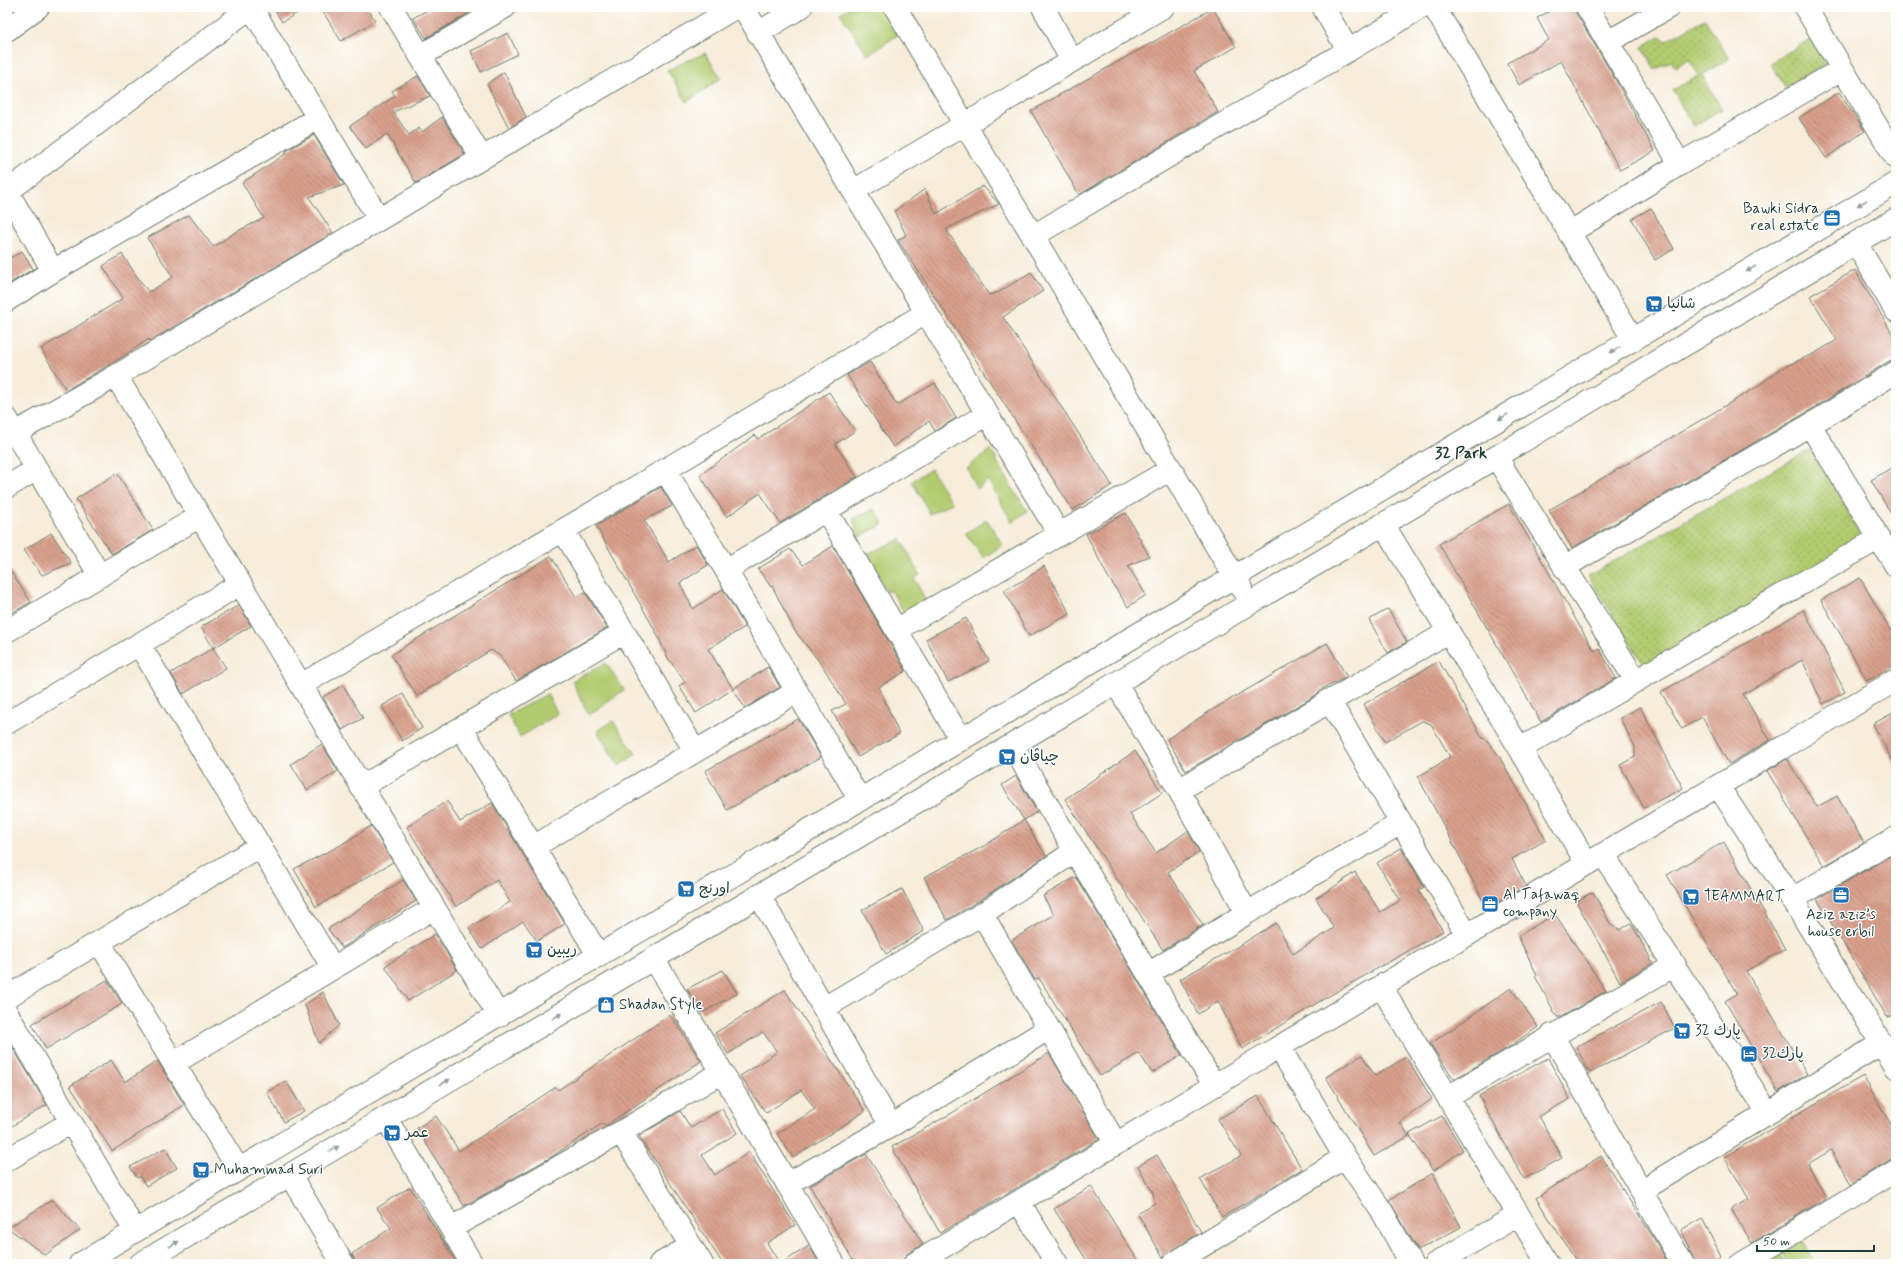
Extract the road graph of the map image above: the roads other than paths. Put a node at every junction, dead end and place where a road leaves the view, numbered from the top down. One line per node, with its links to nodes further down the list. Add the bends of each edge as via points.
1 (38, 7): 16 (street)
2 (391, 7): 20 (street)
3 (505, 7): 20 (street)
4 (736, 7): 25 (street)
5 (743, 7): 17 (street)
6 (801, 7): 17 (street)
7 (895, 7): 24 (street)
8 (1043, 7): 21 (street)
9 (1163, 7): 21 (street)
10 (1323, 7): 19 (street)
11 (1422, 7): 19 (street)
12 (1434, 7): 33 (street)
13 (1587, 7): 18 (street)
14 (1669, 7): 18 (street)
15 (1805, 7): 22 (street)
16 (7, 30)
17 (758, 33): 29 (street)
18 (1608, 42): 27 (street)
19 (1348, 50): 34 (street)
20 (420, 56): 25 (street)
21 (1072, 61): 24 (street)
22 (1842, 69): 26 (street); 27 (street)
23 (318, 118): 30 (street, via 251,7); 31 (street); 36 (street)
24 (965, 125): 29 (street); 34 (street)
25 (481, 157): 31 (street)
26 (1896, 158)
27 (1680, 164): 33 (street)
28 (1896, 183): 37 (street, one-way to 37)
29 (853, 191): 41 (street)
30 (7, 192): 36 (street)
31 (378, 219): 44 (street)
32 (1896, 219): 35 (street)
33 (1569, 233): 42 (street)
34 (1033, 236): 49 (street)
35 (1856, 243): 39 (street); 40 (street)
36 (53, 271): 38 (street)
37 (1728, 282): 39 (street); 42 (street)
38 (7, 300)
39 (1743, 310): 48 (street)
40 (1896, 310)
41 (926, 313): 45 (street); 51 (street)
42 (1633, 339): 63 (street, one-way to 63)
43 (1896, 372): 46 (street)
44 (116, 376): 47 (street); 54 (street)
45 (987, 414): 53 (street); 57 (street)
46 (1810, 425): 58 (street); 60 (street)
47 (11, 426): 50 (street)
48 (1496, 457): 55 (street); 60 (street)
49 (1171, 469): 57 (street); 63 (street)
50 (35, 470): 52 (street); 62 (street)
51 (665, 470): 56 (street); 61 (street)
52 (7, 487)
53 (826, 510): 61 (street); 66 (street)
54 (200, 516): 62 (street); 64 (street)
55 (1383, 524): 65 (street); 69 (street)
56 (563, 530): 68 (street); 74 (street)
57 (1059, 534): 66 (street)
58 (1879, 538): 59 (street); 72 (street)
59 (1896, 566)
60 (1564, 567): 72 (street)
61 (726, 570): 75 (street)
62 (100, 576): 67 (street)
63 (1234, 577): 65 (street); 79 (street)
64 (240, 584): 70 (street); 74 (street)
65 (1250, 603): 73 (street)
66 (896, 630): 79 (street)
67 (7, 631)
68 (624, 632): 78 (street); 82 (street)
69 (1448, 632): 76 (street); 81 (street)
70 (139, 644): 77 (street); 89 (street)
71 (1896, 680): 83 (street)
72 (1636, 681): 81 (street)
73 (1116, 683): 80 (street); 85 (street)
74 (301, 685): 84 (street)
75 (796, 692): 82 (street); 86 (street)
76 (1329, 700): 85 (street); 87 (street)
77 (7, 722)
78 (462, 729): 84 (street); 90 (street)
79 (961, 740): 86 (street)
80 (1012, 745): 91 (street); 93 (street)
81 (1520, 749): 92 (street)
82 (695, 751): 90 (street)
83 (1718, 786): 92 (street); 94 (street)
84 (361, 787): 96 (street)
85 (1179, 790): 97 (street)
86 (860, 800): 95 (street)
87 (1401, 823): 97 (street); 100 (street)
88 (1895, 841): 94 (street)
89 (260, 846): 101 (street); 105 (street)
90 (533, 847): 102 (street)
91 (1075, 851): 98 (street); 106 (street)
92 (1595, 859): 100 (street); 104 (street)
93 (759, 895): 99 (street); 109 (street)
94 (1792, 900): 114 (street)
95 (685, 905): 99 (street); 102 (street)
96 (434, 908): 105 (street); 111 (street)
97 (1248, 913): 106 (street)
98 (982, 914): 109 (street); 112 (street)
99 (701, 930): 103 (street)
100 (1467, 935): 107 (street)
101 (99, 942): 108 (street); 116 (street)
102 (598, 956): 111 (street)
103 (653, 958): 118 (street); 122 (street, one-way to 103)
104 (1674, 965): 113 (street); 121 (street)
105 (333, 968): 116 (street)
106 (1148, 974): 119 (street)
107 (1381, 986): 115 (street); 120 (street)
108 (7, 997)
109 (824, 1008): 124 (street)
110 (7, 1013): 123 (street)
111 (498, 1016): 129 (street)
112 (1048, 1029): 124 (street); 126 (street)
113 (1552, 1035): 120 (street); 133 (street)
114 (1882, 1043): 117 (street); 121 (street)
115 (1279, 1047): 119 (street); 127 (street)
116 (174, 1063): 129 (street)
117 (1896, 1067)
118 (722, 1072): 125 (street); 132 (street)
119 (1214, 1085): 126 (street)
120 (1448, 1097): 136 (street)
121 (1768, 1113): 133 (street)
122 (386, 1118): 131 (street, one-way to 122); 137 (street)
123 (71, 1122): 128 (street); 138 (street)
124 (891, 1126): 132 (street)
125 (622, 1132): 137 (street); 140 (street)
126 (1116, 1144): 134 (street)
127 (1345, 1157): 141 (street); 151 (street, via 1383,1213)
128 (7, 1160)
129 (239, 1170): 135 (street)
130 (1896, 1171): 155 (street)
131 (290, 1175): 139 (street); 144 (street)
132 (787, 1184): 147 (street)
133 (1641, 1191): 154 (street)
134 (1019, 1202): 148 (street); 149 (street)
135 (179, 1206): 138 (street); 139 (street)
136 (1518, 1215): 152 (street); 153 (street)
137 (451, 1228): 145 (street)
138 (135, 1231): 142 (street)
139 (193, 1232): 143 (street, one-way to 139)
140 (697, 1255): 146 (street)
141 (1198, 1258): 150 (street)
142 (80, 1264)
143 (140, 1264)
144 (343, 1264)
145 (472, 1264)
146 (660, 1264)
147 (834, 1264)
148 (914, 1264)
149 (1057, 1264)
150 (1173, 1264)
151 (1412, 1264)
152 (1435, 1264)
153 (1548, 1264)
154 (1683, 1264)
155 (1741, 1264)

